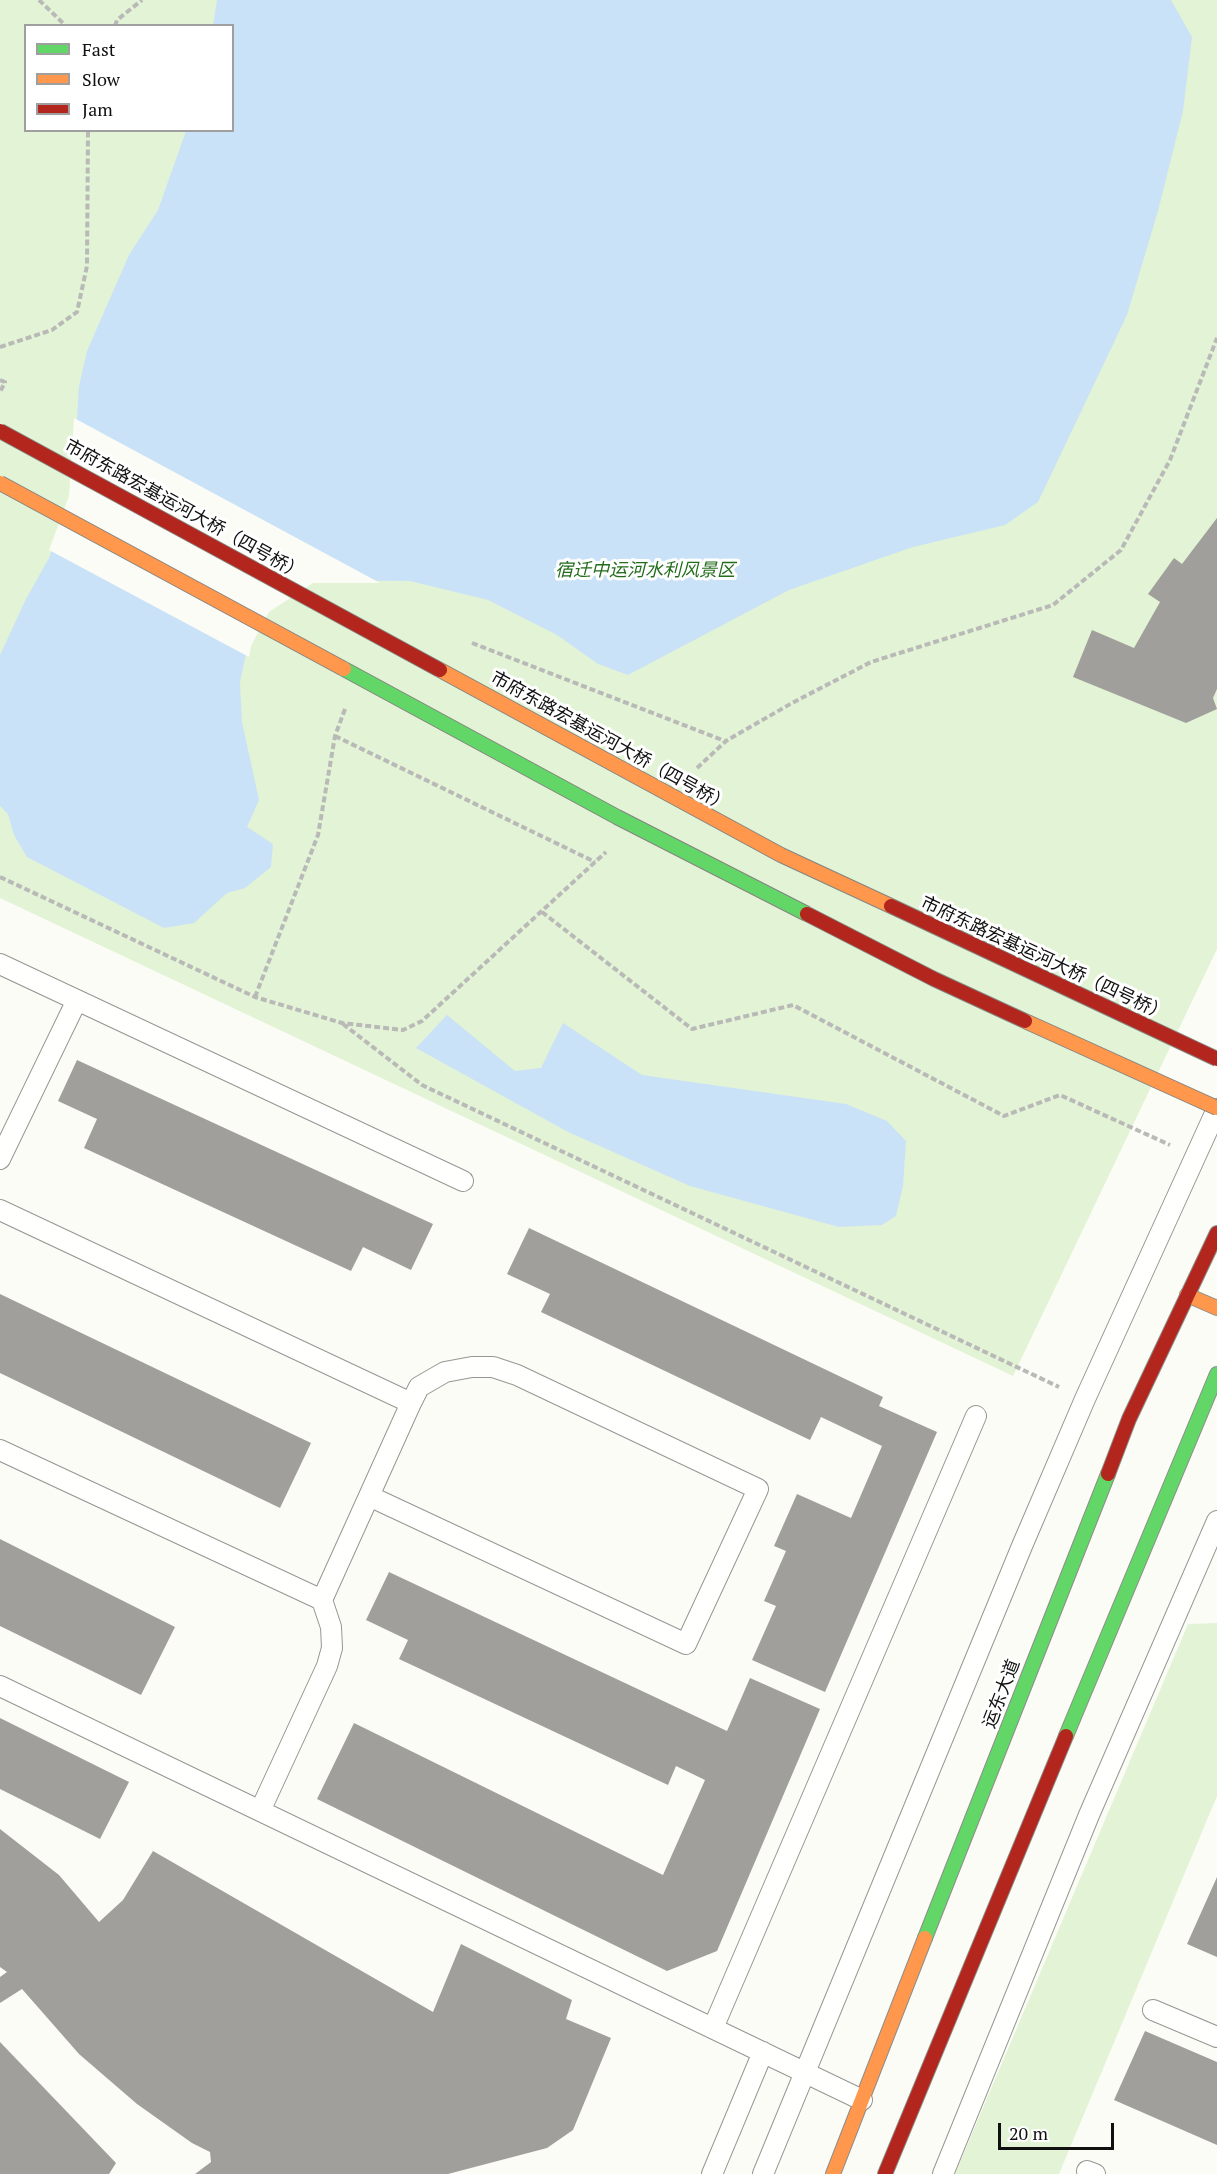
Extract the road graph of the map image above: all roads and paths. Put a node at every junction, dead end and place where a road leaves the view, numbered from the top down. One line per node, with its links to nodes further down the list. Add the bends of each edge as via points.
1 (39, 0): 3 (path)
2 (142, 0): 4 (path)
3 (64, 24)
4 (116, 24)
5 (88, 132): 6 (path, via 87,266 77,312 52,330)
6 (0, 347)
7 (0, 380): 8 (path, via 5,382)
8 (0, 393)
9 (0, 430): 17 (main road, 市府东路宏基运河大桥（四号桥）, bridge, via 781,855)
10 (0, 483): 18 (main road, bridge, via 638,828 934,979)
11 (335, 736): 12 (path)
12 (595, 862)
13 (542, 912): 19 (path, via 692,1029 793,1005 1004,1116 1060,1095)
14 (0, 964): 15 (lane)
15 (77, 1000): 20 (lane); 21 (lane)
16 (342, 1023): 27 (path, via 422,1085)
17 (1217, 1059)
18 (1217, 1108): 19 (lane)
19 (1195, 1157): 27 (lane)
20 (0, 1159)
21 (463, 1181)
22 (0, 1210): 28 (lane)
23 (1217, 1233): 24 (main road, 运东大道)
24 (1187, 1295): 25 (main road); 41 (main road, 运东大道, via 1129,1419)
25 (1217, 1308)
26 (1217, 1374): 45 (main road)
27 (1085, 1399): 40 (lane)
28 (411, 1403): 31 (lane); 31 (lane, via 420,1387 446,1372 493,1367 758,1489 686,1644)
29 (975, 1416): 37 (lane)
30 (0, 1450): 33 (lane)
31 (369, 1496): 33 (lane)
32 (1217, 1521): 46 (lane, via 1089,1815)
33 (322, 1600): 35 (lane, via 331,1627 332,1648 327,1666)
34 (0, 1686): 35 (lane)
35 (260, 1811): 37 (lane)
36 (1153, 2010): 38 (lane)
37 (713, 2028): 39 (lane)
38 (1217, 2037)
39 (763, 2052): 40 (lane); 42 (lane)
40 (803, 2072): 41 (lane); 43 (lane)
41 (862, 2100): 44 (main road, 运东大道)
42 (712, 2174)
43 (763, 2174)
44 (833, 2174)
45 (885, 2174)
46 (943, 2174)

